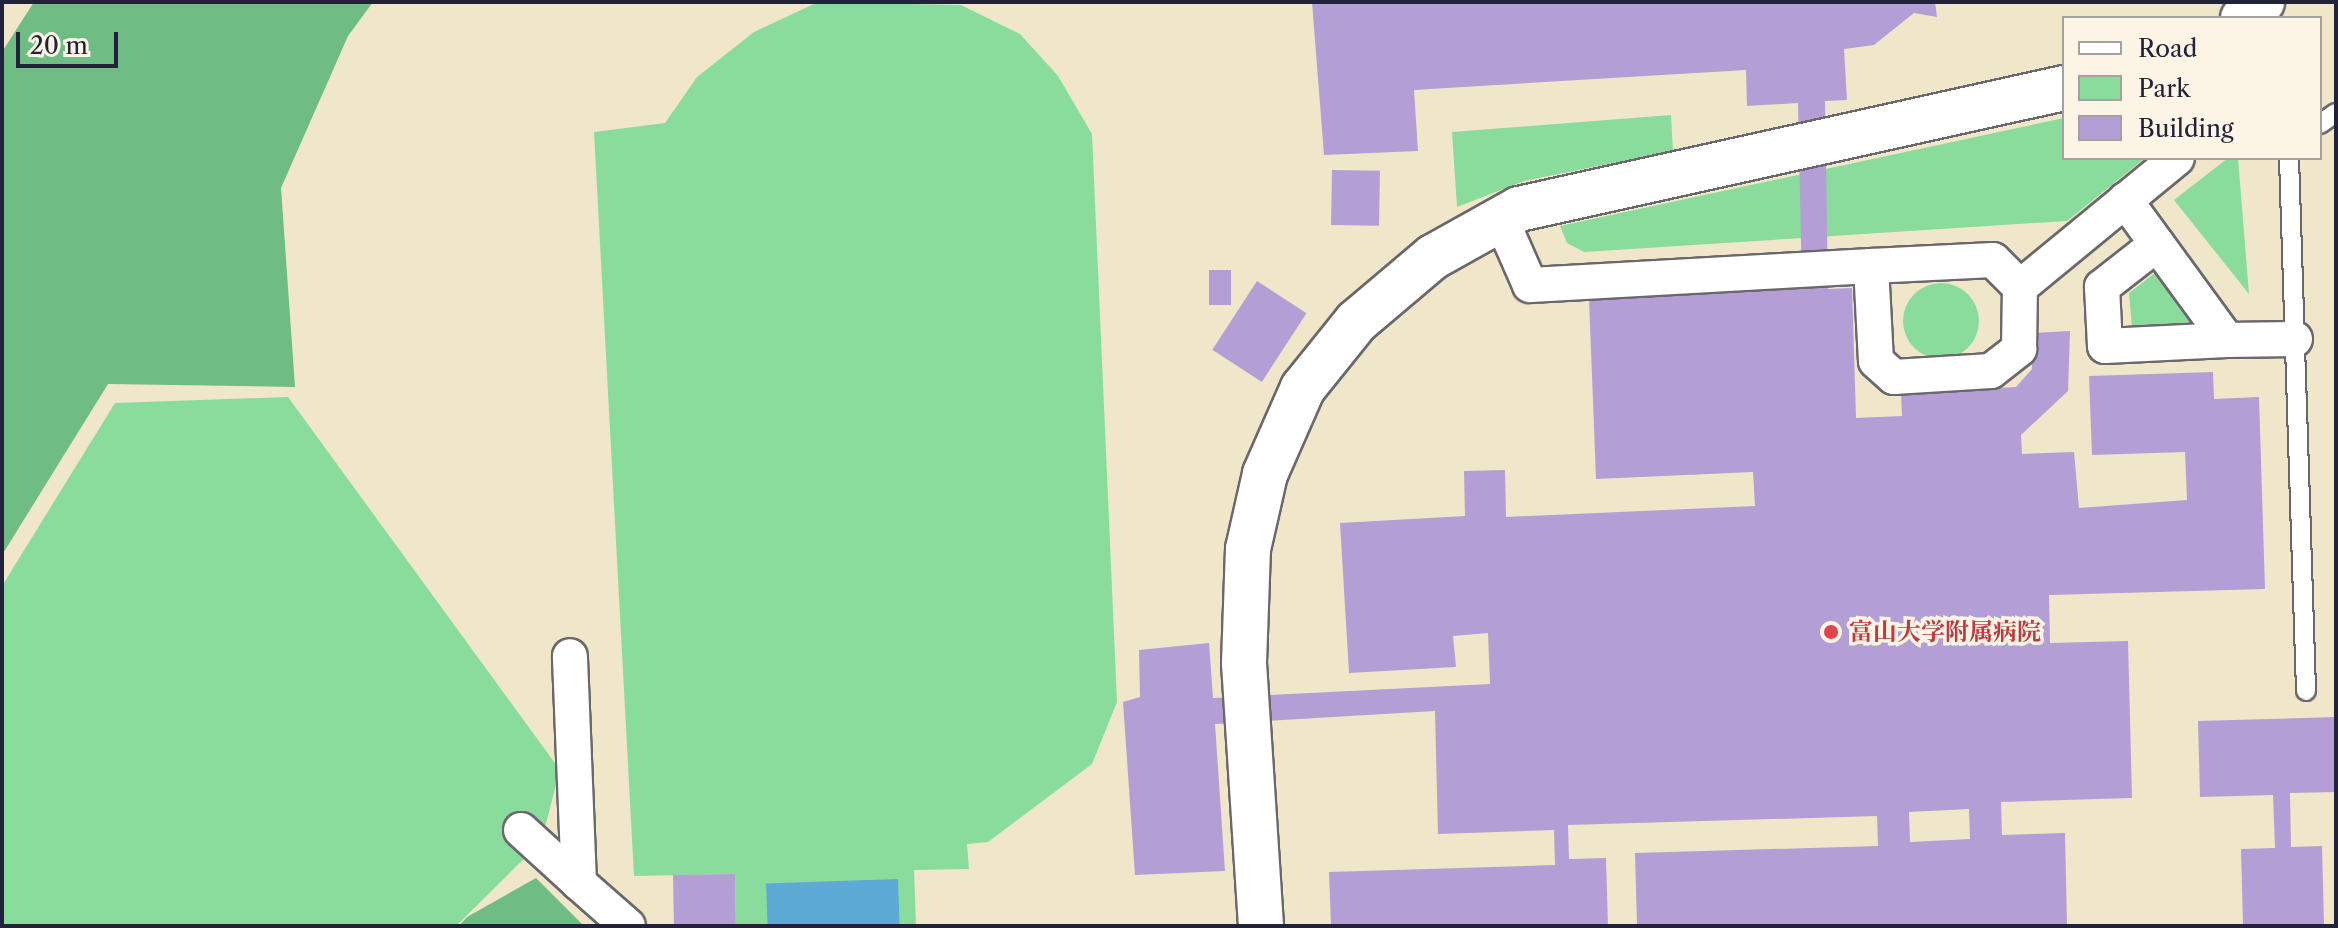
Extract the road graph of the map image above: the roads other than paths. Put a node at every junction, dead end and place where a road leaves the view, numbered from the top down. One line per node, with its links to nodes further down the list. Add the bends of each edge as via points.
1 (2062, 88): 5 (street)
2 (2175, 160): 4 (street)
3 (2289, 160): 9 (lane)
4 (2125, 200): 6 (street); 8 (street)
5 (1500, 217): 7 (street, via 1530,285); 16 (street, via 1408,275 1356,322 1303,388 1265,474 1248,549 1244,663)
6 (2157, 244): 10 (street); 10 (street, via 2102,287 2105,346)
7 (1871, 266): 8 (street, via 1993,260); 8 (street, via 1876,361 1894,377 1991,371 2019,349)
8 (2020, 287)
9 (2295, 339): 10 (street); 12 (lane)
10 (2227, 340)
11 (570, 656): 14 (street)
12 (2306, 691)
13 (521, 830): 14 (street)
14 (579, 883): 15 (street)
15 (628, 926)
16 (1261, 926)

